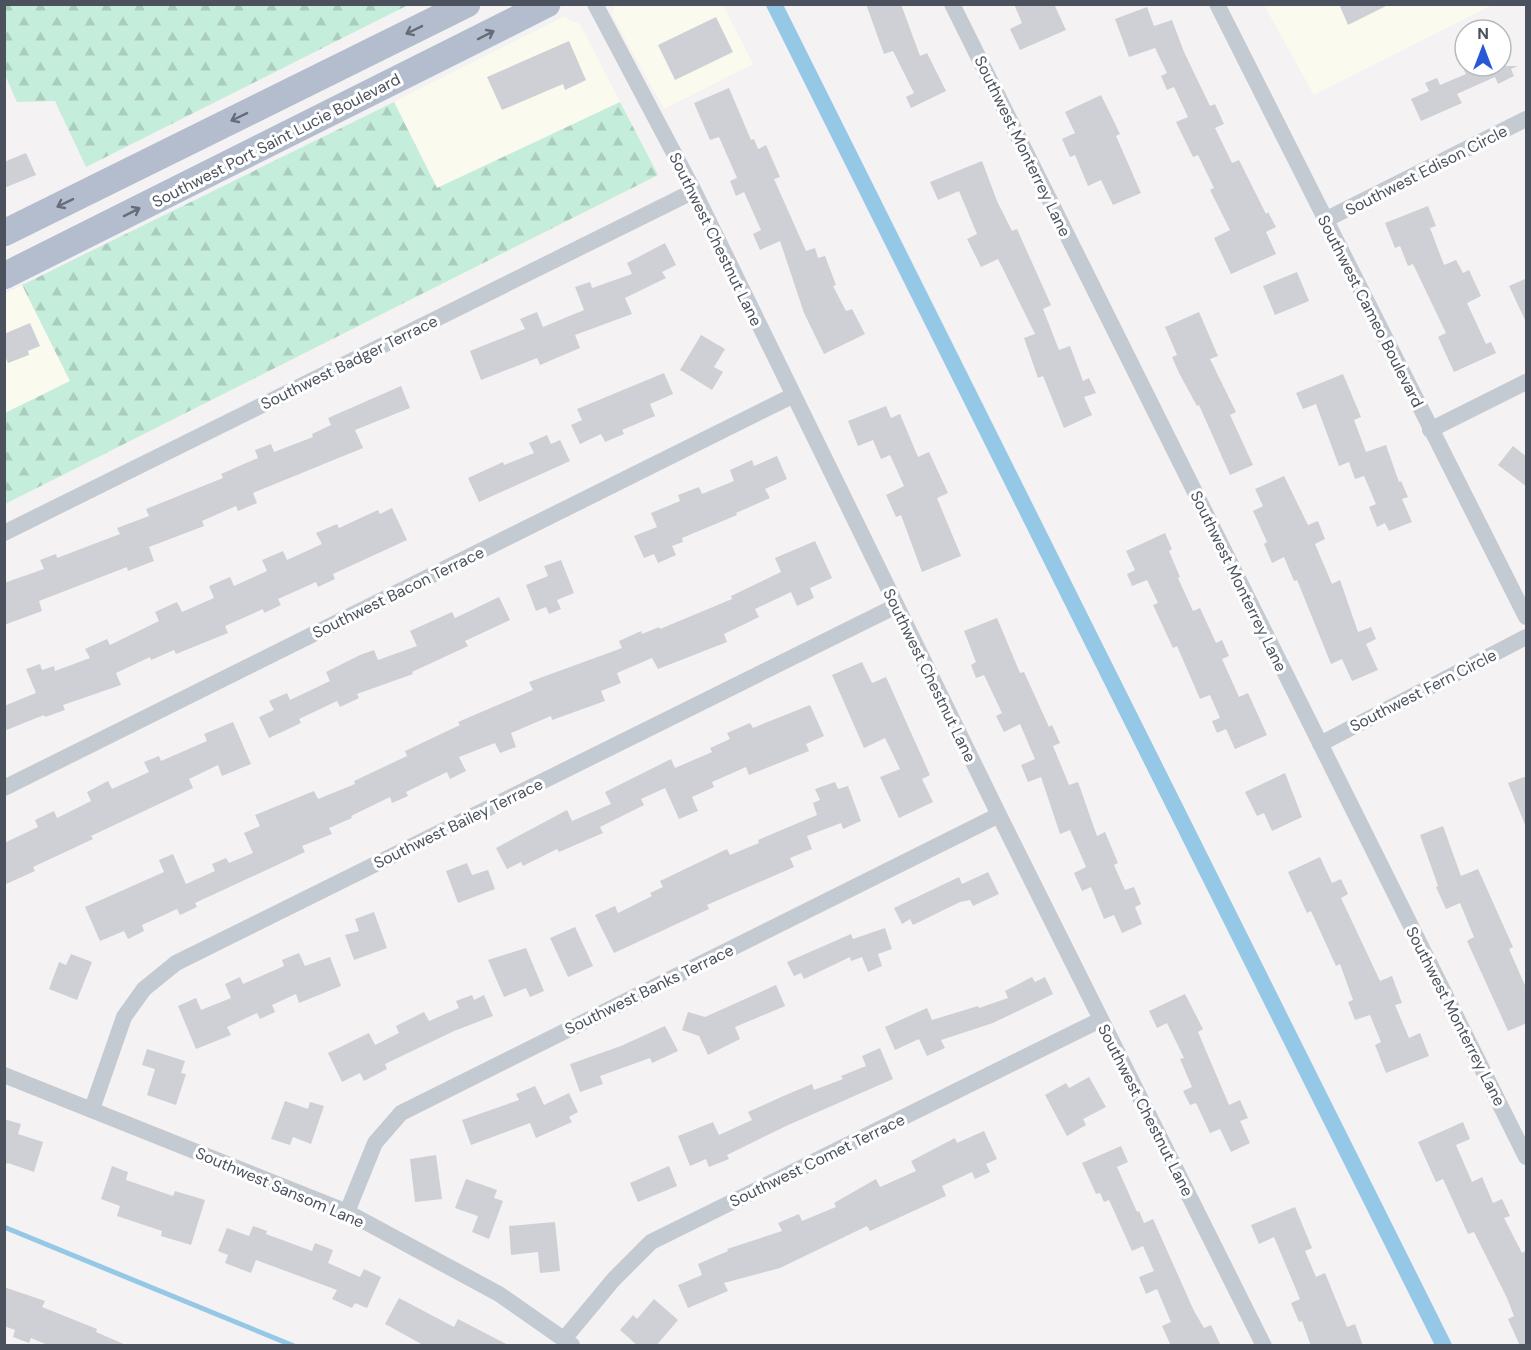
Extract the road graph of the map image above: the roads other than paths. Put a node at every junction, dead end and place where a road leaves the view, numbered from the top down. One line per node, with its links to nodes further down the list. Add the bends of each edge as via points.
1 (467, 4): 9 (main road, one-way to 9)
2 (547, 4): 10 (main road, Southwest Port Saint Lucie Boulevard, one-way to 2)
3 (595, 4): 7 (street, Southwest Chestnut Lane)
4 (952, 4): 18 (street, Southwest Monterrey Lane)
5 (1217, 4): 8 (street, Southwest Cameo Boulevard)
6 (1527, 119): 8 (street, Southwest Edison Circle)
7 (694, 191): 12 (street, Southwest Chestnut Lane); 14 (street, Southwest Badger Terrace)
8 (1325, 220): 13 (street, Southwest Cameo Boulevard)
9 (4, 233)
10 (4, 276)
11 (1527, 382): 13 (street)
12 (792, 396): 15 (street, Southwest Chestnut Lane); 19 (street, Southwest Bacon Terrace)
13 (1430, 430): 16 (street, Southwest Cameo Boulevard)
14 (4, 533)
15 (896, 606): 20 (street, Southwest Chestnut Lane); 23 (street, Southwest Bailey Terrace, via 176,963 144,989 124,1017)
16 (1527, 617)
17 (1527, 637): 18 (street, Southwest Fern Circle)
18 (1320, 744): 24 (street, Southwest Monterrey Lane)
19 (4, 788)
20 (999, 815): 21 (street, Southwest Chestnut Lane); 25 (street, Southwest Banks Terrace, via 401,1113 375,1143)
21 (1100, 1020): 26 (street, Southwest Comet Terrace, via 651,1242 614,1279); 27 (street, Southwest Chestnut Lane)
22 (4, 1076): 23 (street, Southwest Sansom Lane)
23 (92, 1109): 25 (street, Southwest Sansom Lane)
24 (1527, 1157)
25 (347, 1212): 26 (street, Southwest Sansom Lane, via 499,1293)
26 (568, 1342)
27 (1264, 1346)

